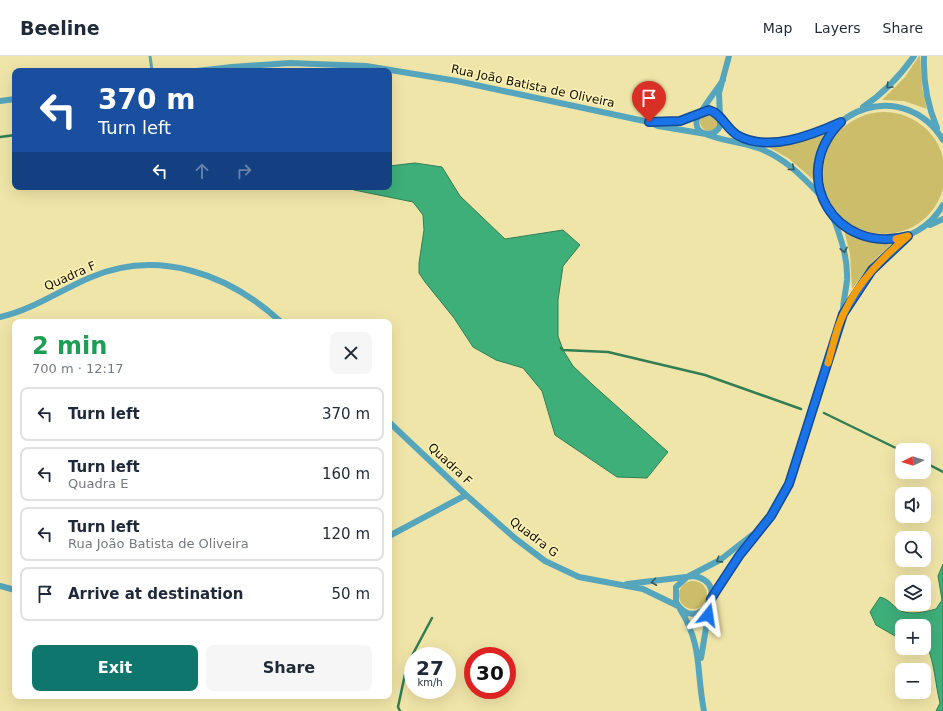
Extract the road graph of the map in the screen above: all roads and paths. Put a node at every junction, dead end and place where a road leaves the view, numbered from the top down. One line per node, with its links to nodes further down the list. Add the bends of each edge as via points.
1 (150, 56): 5 (lane)
2 (729, 56): 9 (street)
3 (914, 56): 13 (street, one-way to 13, via 887,89)
4 (924, 56): 17 (street, via 928,101)
5 (152, 68)
6 (223, 68): 7 (street, Rua João Batista de Oliveira, via 290,64)
7 (379, 68)
8 (392, 70): 15 (street, Rua João Batista de Oliveira, via 457,81)
9 (723, 80): 12 (street); 14 (street, via 719,100)
10 (12, 99): 11 (street)
11 (0, 101)
12 (701, 113): 14 (street, via 714,111); 15 (street, Rua João Batista de Oliveira, via 680,121); 18 (street, via 697,127)
13 (854, 113): 16 (street); 17 (street, via 877,106 900,107 926,119)
14 (720, 118): 16 (street, via 736,134 760,142 799,137); 18 (street, via 718,130)
15 (649, 122): 18 (street, Rua João Batista de Oliveira, via 658,126)
16 (841, 122): 20 (street, via 828,137 820,157 818,179)
17 (939, 133): 19 (street)
18 (707, 134): 20 (street, Rua João Batista de Oliveira, one-way to 20, via 759,148 795,170)
19 (943, 140)
20 (821, 196): 22 (street)
21 (943, 205): 24 (street)
22 (832, 213): 25 (street, via 848,229 868,238 889,240); 26 (street, one-way to 26, via 846,262)
23 (943, 218): 24 (street)
24 (923, 228): 25 (street)
25 (908, 236): 26 (street, via 872,270)
26 (843, 314): 31 (street, via 796,467 780,501)
27 (0, 317): 28 (street, Quadra F, via 23,310 97,276 151,266 193,271 213,278 251,297)
28 (277, 319)
29 (392, 425): 30 (street, Quadra F)
30 (466, 495): 32 (street, Quadra F); 34 (street, Quadra G, via 545,561 579,577)
31 (760, 528): 33 (street, one-way to 33, via 720,560); 37 (street)
32 (392, 534)
33 (687, 577): 34 (street, Quadra G, one-way to 34); 37 (street, via 699,577 708,584); 38 (street, via 676,587 674,597)
34 (621, 585): 38 (street, Quadra G, via 643,589)
35 (0, 586): 36 (street)
36 (12, 589)
37 (711, 600): 38 (street, via 700,612 689,613); 39 (street)
38 (679, 607): 39 (street, via 694,636)
39 (700, 667): 40 (street)
40 (704, 711)

